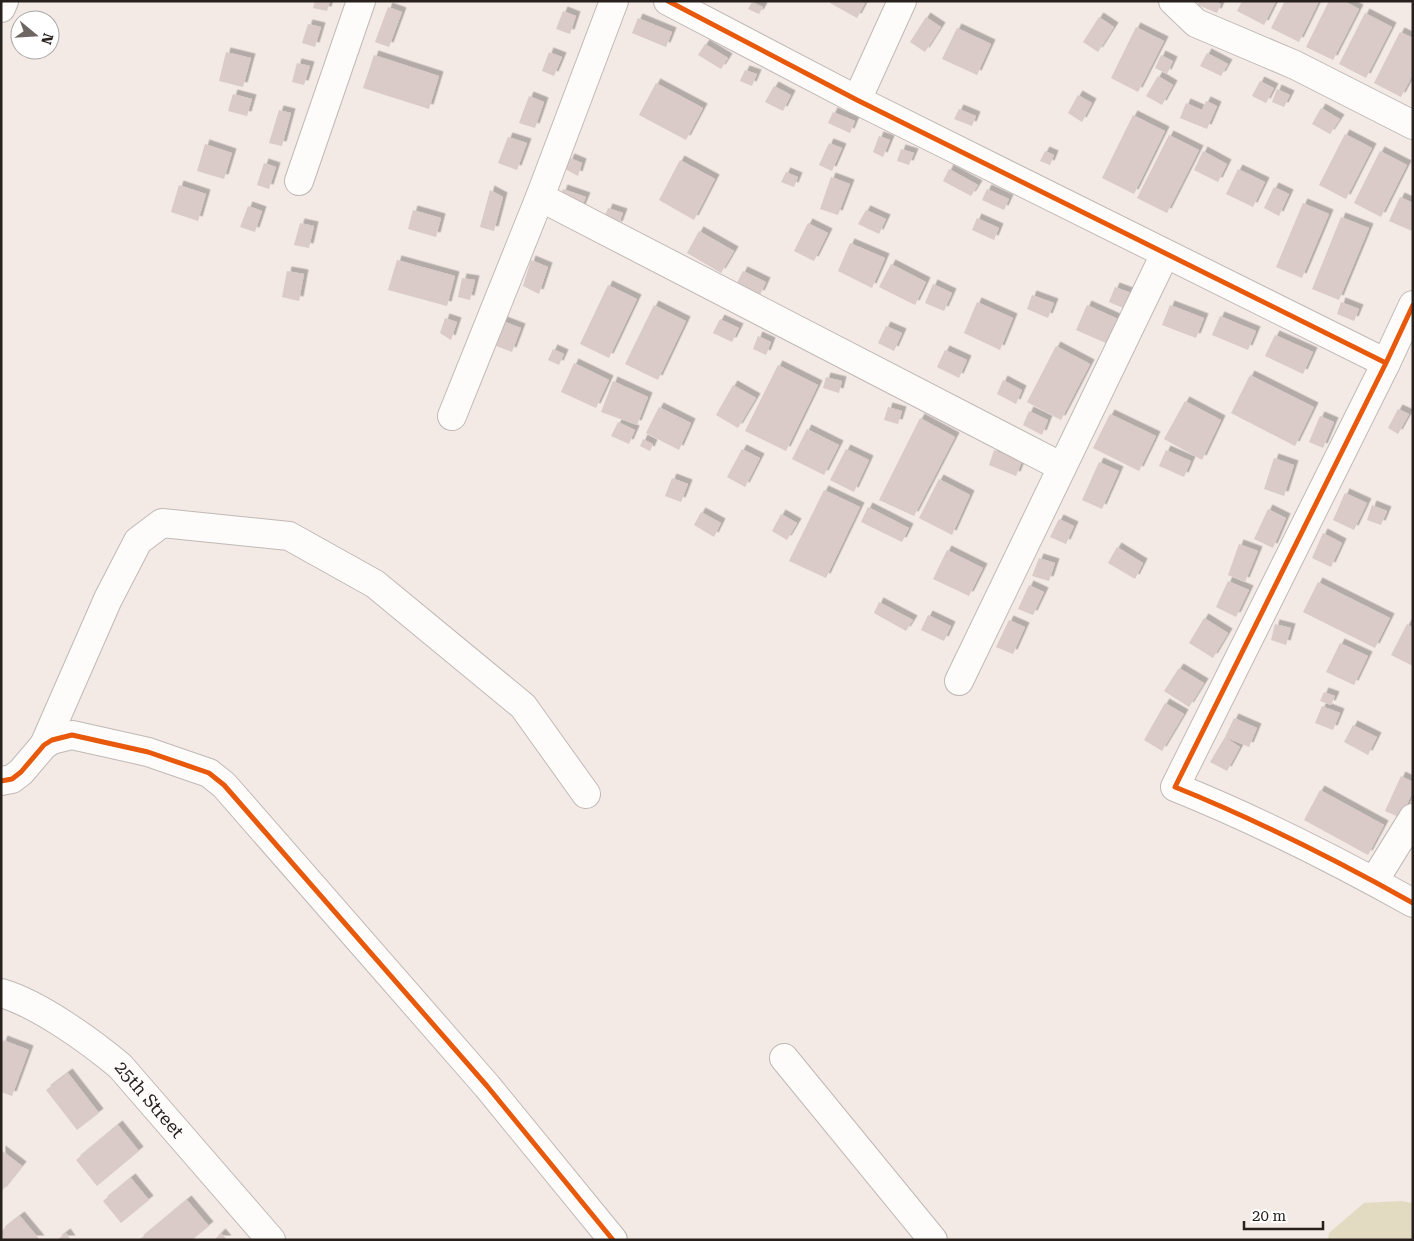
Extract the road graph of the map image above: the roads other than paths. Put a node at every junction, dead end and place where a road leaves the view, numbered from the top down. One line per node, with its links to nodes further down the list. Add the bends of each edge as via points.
1 (4, 1): 7 (street)
2 (361, 1): 10 (street)
3 (614, 1): 11 (street)
4 (668, 1): 8 (street)
5 (902, 1): 8 (street)
6 (1173, 1): 9 (street, via 1196,23 1295,65)
7 (1, 8)
8 (857, 100): 12 (street)
9 (1413, 125)
10 (299, 181)
11 (540, 197): 15 (street); 16 (street)
12 (1165, 254): 14 (street); 16 (street)
13 (1413, 305): 14 (street)
14 (1386, 363): 22 (street, via 1176,787 1229,809)
15 (452, 416)
16 (1062, 467): 17 (street)
17 (959, 681)
18 (44, 745): 19 (street, via 21,772 12,779); 20 (street, via 108,599 138,541 162,524 183,525 289,536 375,584 523,706); 27 (street, via 72,735 148,752 209,774 224,785 487,1086)
19 (1, 781)
20 (586, 794)
21 (1413, 818): 22 (street)
22 (1374, 881): 23 (street)
23 (1413, 903)
24 (1, 993): 26 (street, 25th Street, via 16,997 43,1013 99,1048 120,1066)
25 (784, 1058): 28 (street)
26 (270, 1240)
27 (613, 1240)
28 (933, 1240)

